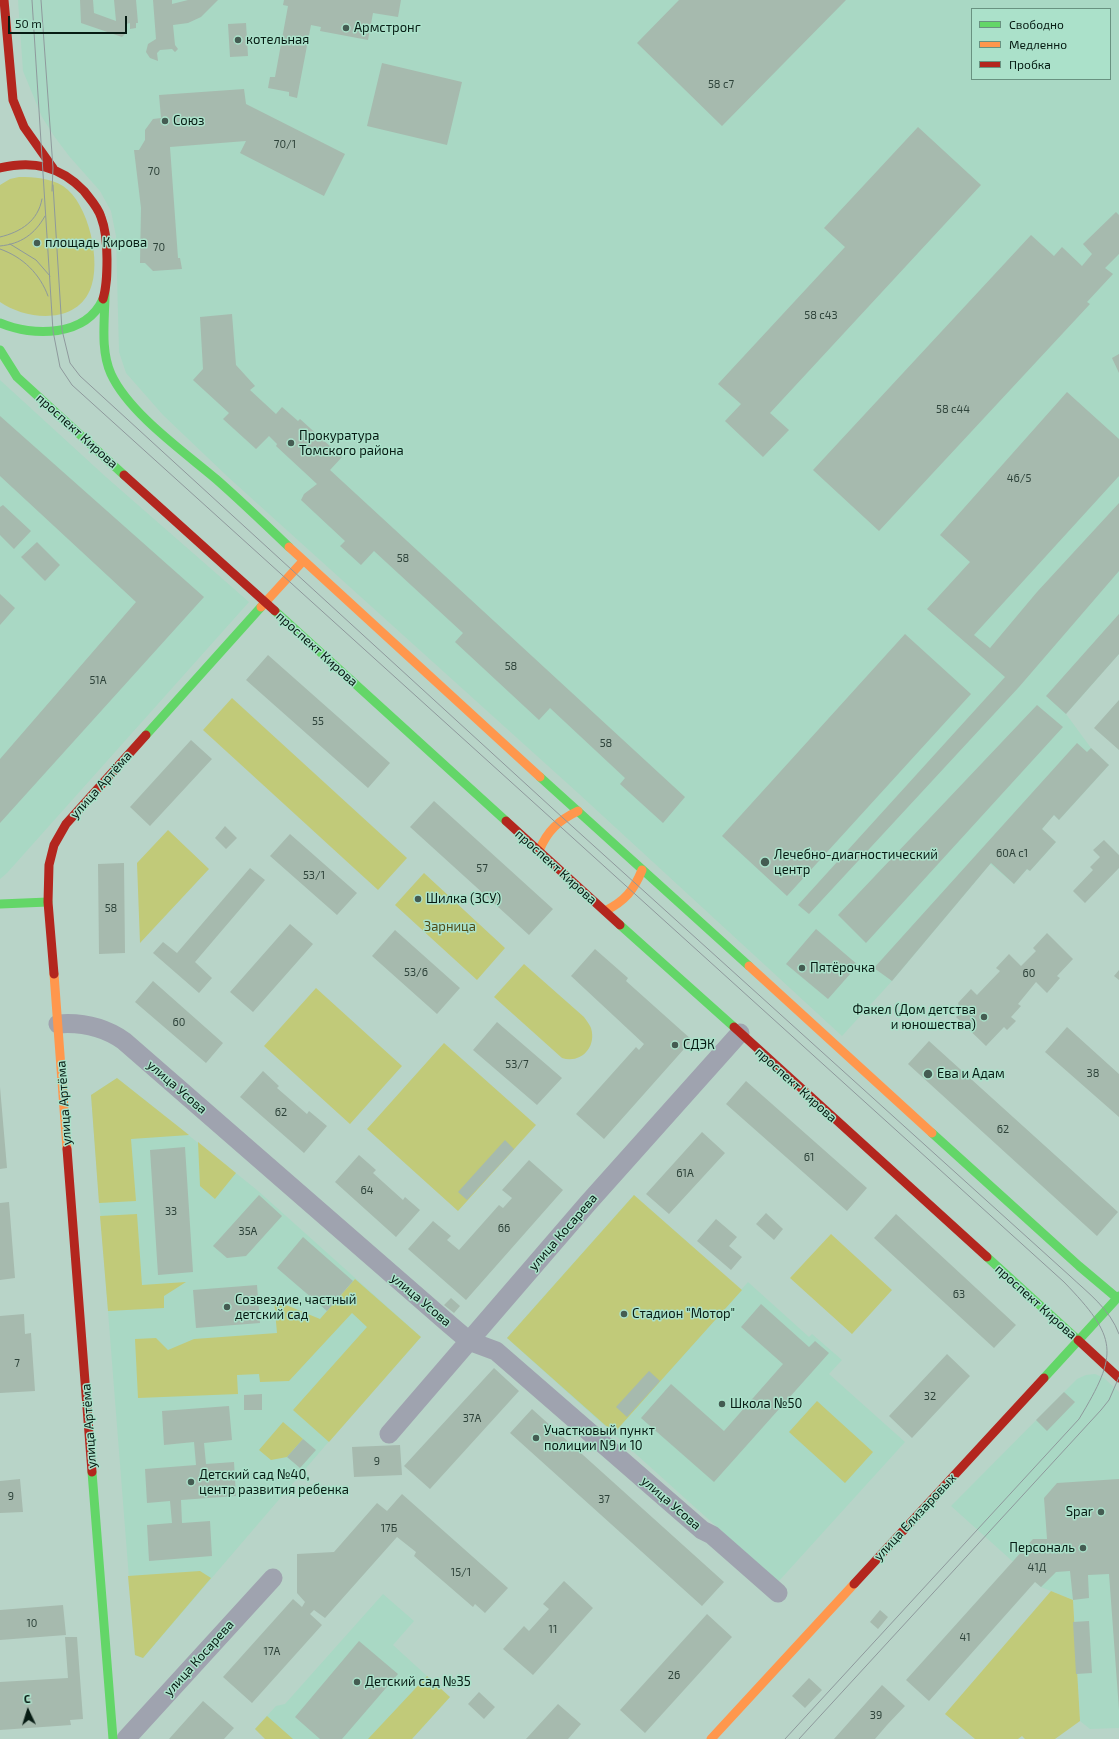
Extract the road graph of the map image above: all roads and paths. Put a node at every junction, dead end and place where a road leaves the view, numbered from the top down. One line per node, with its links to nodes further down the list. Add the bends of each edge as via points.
1 (4, 0): 3 (main road, via 13,100 24,127)
2 (0, 168): 3 (main road, via 23,163 43,164)
3 (53, 168): 4 (main road, via 81,188 100,216 107,255)
4 (105, 294): 5 (main road, via 90,318 62,330 27,331); 7 (main road, via 107,354 115,381 152,424 216,479)
5 (0, 323)
6 (0, 350): 8 (main road, проспект Кирова, via 17,377)
7 (303, 561): 8 (main road, улица Артёма); 9 (main road)
8 (265, 602): 10 (main road, проспект Кирова); 12 (main road, улица Артёма, via 66,824 54,845 48,865)
9 (578, 811): 10 (main road, via 555,823); 11 (main road)
10 (539, 851): 14 (main road, проспект Кирова)
11 (642, 870): 14 (main road, via 637,885 626,899); 17 (main road, via 1079,1266)
12 (48, 902): 13 (main road); 15 (main road, улица Артёма)
13 (0, 904)
14 (605, 911): 16 (main road, проспект Кирова)
15 (58, 1024): 19 (street, улица Усова, via 91,1025 110,1031 124,1041); 24 (main road, улица Артёма)
16 (740, 1033): 18 (main road, проспект Кирова); 19 (street, улица Косарева)
17 (1118, 1298): 18 (main road, улица Елизаровых)
18 (1078, 1340): 20 (main road, проспект Кирова); 26 (main road, улица Елизаровых)
19 (469, 1341): 21 (street, улица Косарева); 23 (street, улица Усова, via 496,1351)
20 (1119, 1378)
21 (389, 1434)
22 (273, 1578): 25 (street, улица Косарева)
23 (778, 1593)
24 (113, 1739)
25 (126, 1739)
26 (711, 1739)

